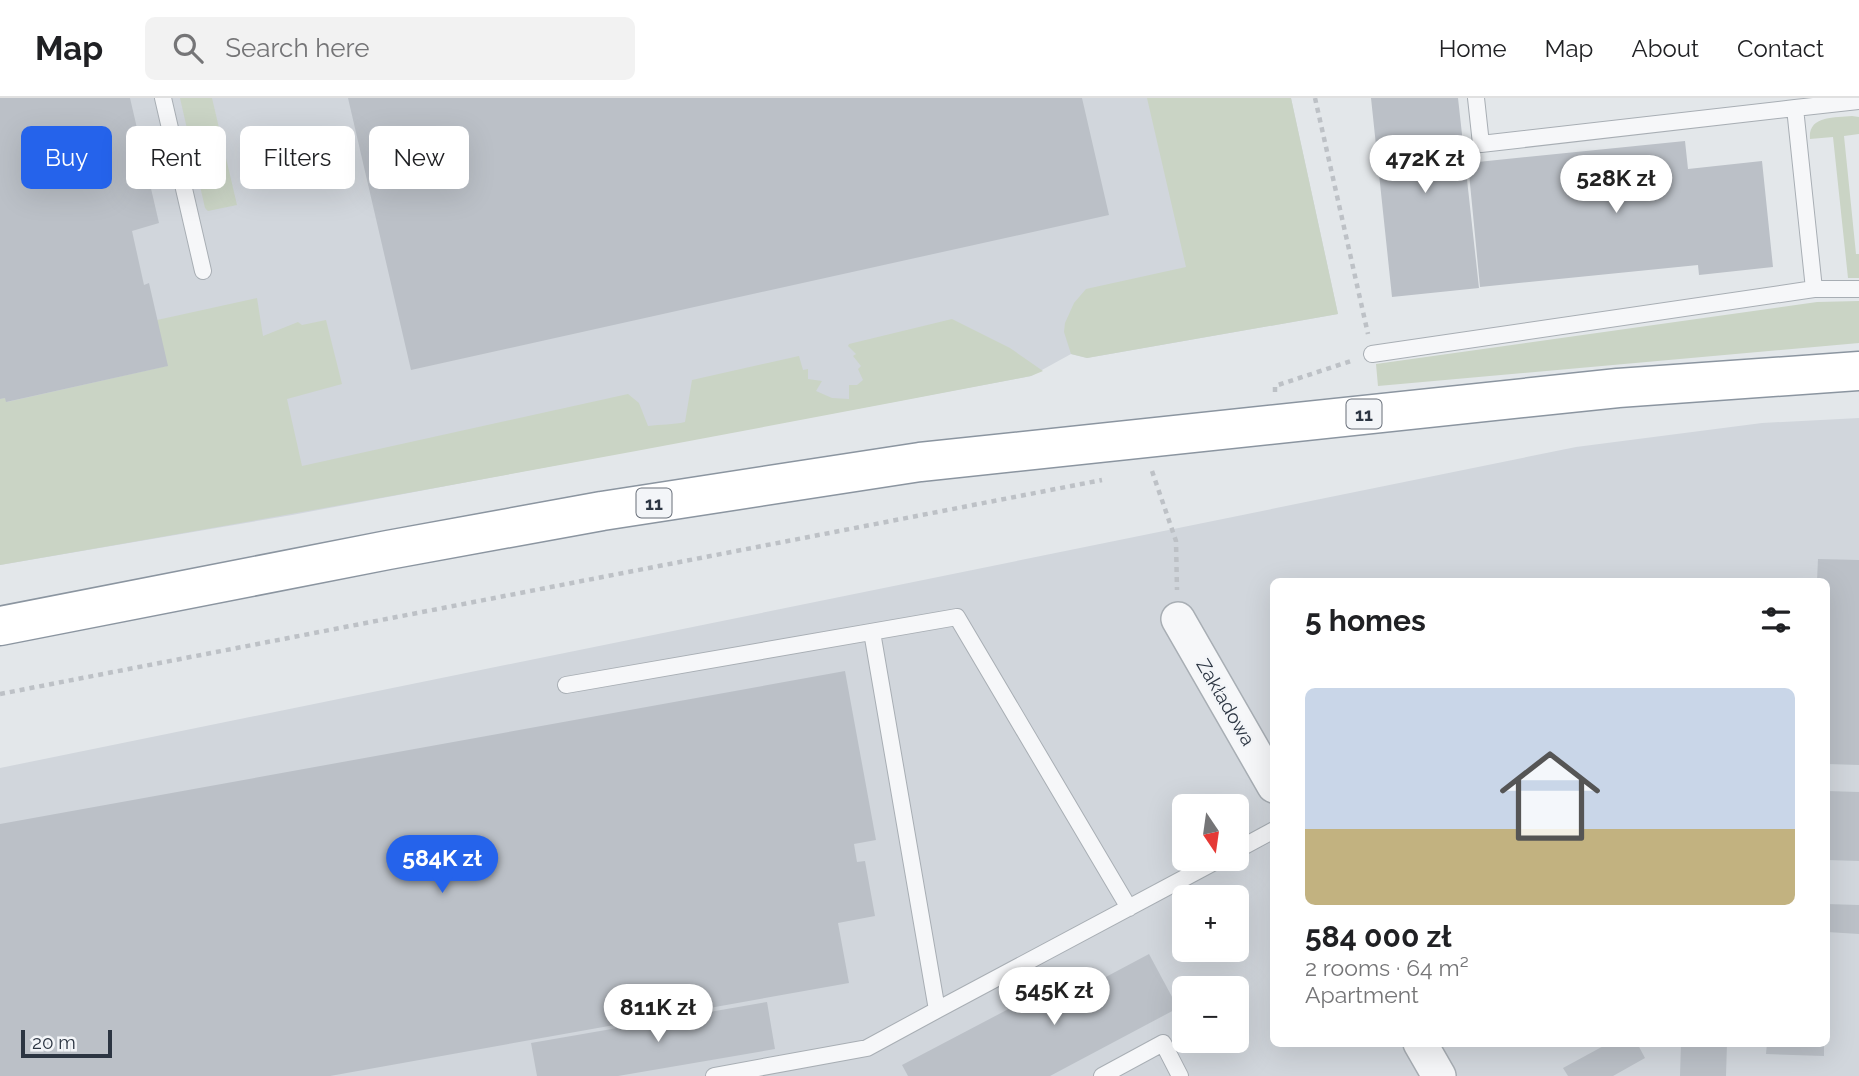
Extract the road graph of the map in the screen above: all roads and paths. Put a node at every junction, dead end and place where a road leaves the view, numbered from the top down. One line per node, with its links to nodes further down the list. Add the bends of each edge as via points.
1 (163, 98): 6 (lane)
2 (1315, 98): 9 (path)
3 (1476, 98): 5 (lane, via 1481,144)
4 (1859, 101): 5 (lane)
5 (1795, 108): 7 (lane)
6 (203, 271)
7 (1814, 289): 8 (lane); 9 (lane)
8 (1859, 289)
9 (1372, 354): 11 (path, via 1275,386)
10 (1859, 371): 11 (highway, 11, via 1618,388)
11 (1276, 423): 15 (highway, 11, via 920,462 602,511)
12 (1164, 469): 14 (path, via 1151,471 1176,541)
13 (1111, 478): 18 (path)
14 (1178, 619): 19 (street, Zakładowa)
15 (0, 626)
16 (872, 632): 17 (lane); 23 (lane, via 957,617); 24 (lane)
17 (566, 685)
18 (0, 694)
19 (1270, 779)
20 (1270, 832): 21 (lane)
21 (1250, 843)
22 (1196, 872): 23 (lane)
23 (1129, 908): 24 (lane)
24 (937, 1010): 26 (lane, via 867,1048)
25 (1422, 1047): 29 (street)
26 (713, 1076)
27 (1102, 1076): 28 (lane, via 1163,1043)
28 (1180, 1076)
29 (1439, 1076)

